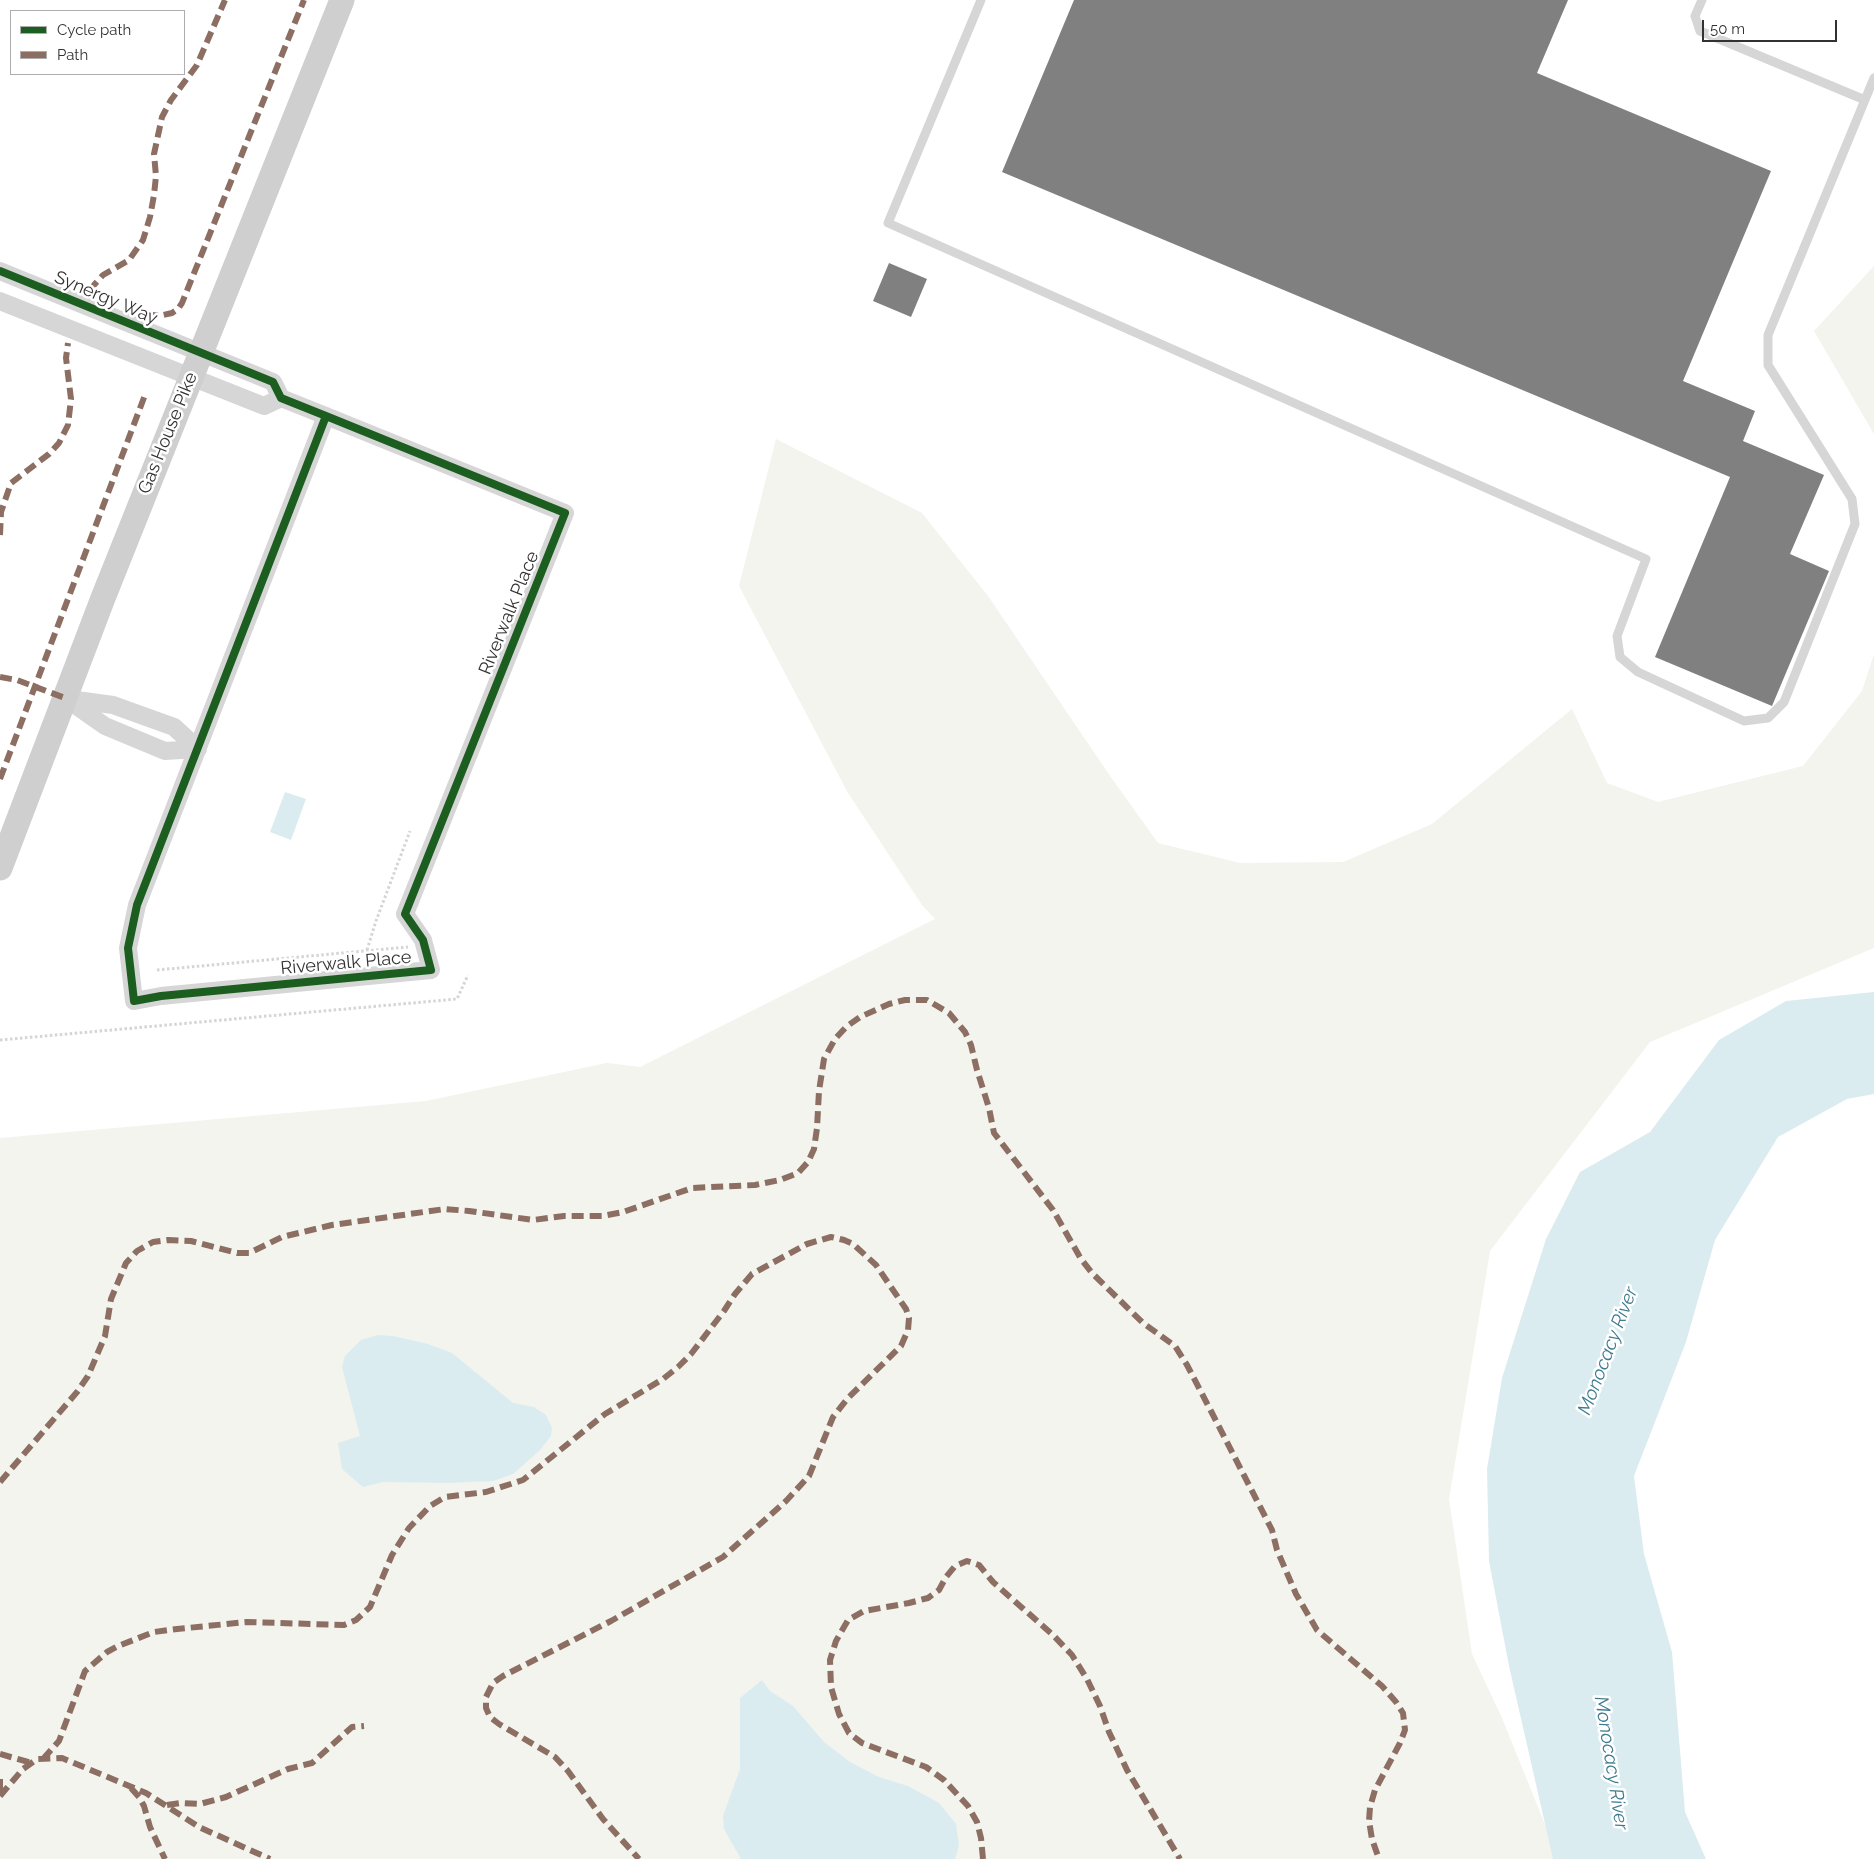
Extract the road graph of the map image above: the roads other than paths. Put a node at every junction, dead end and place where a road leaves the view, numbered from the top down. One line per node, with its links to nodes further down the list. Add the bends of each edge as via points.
1 (342, 0): 8 (main road, Gas House Pike)
2 (981, 0): 5 (lane, via 888,223 1646,559 1617,636 1620,656 1638,672 1744,721 1768,718 1784,702 1854,524 1852,499 1768,365 1768,335)
3 (1702, 0): 5 (lane, via 1695,16 1700,31)
4 (1874, 78): 5 (lane)
5 (1865, 100)
6 (0, 271): 8 (street, Synergy Way)
7 (0, 301): 9 (street)
8 (200, 353): 9 (main road, Gas House Pike); 10 (street, via 273,382)
9 (190, 378): 10 (street, via 264,406); 12 (main road, Gas House Pike)
10 (281, 398): 11 (street, Riverwalk Place)
11 (326, 416): 13 (street, Riverwalk Place); 13 (street, Riverwalk Place, via 565,513 405,914 423,940 431,970 134,1001 128,948 137,905)
12 (64, 698): 13 (street, via 113,705 174,727); 13 (street, via 104,726 165,751); 14 (main road, Gas House Pike)
13 (198, 749)
14 (0, 868)

